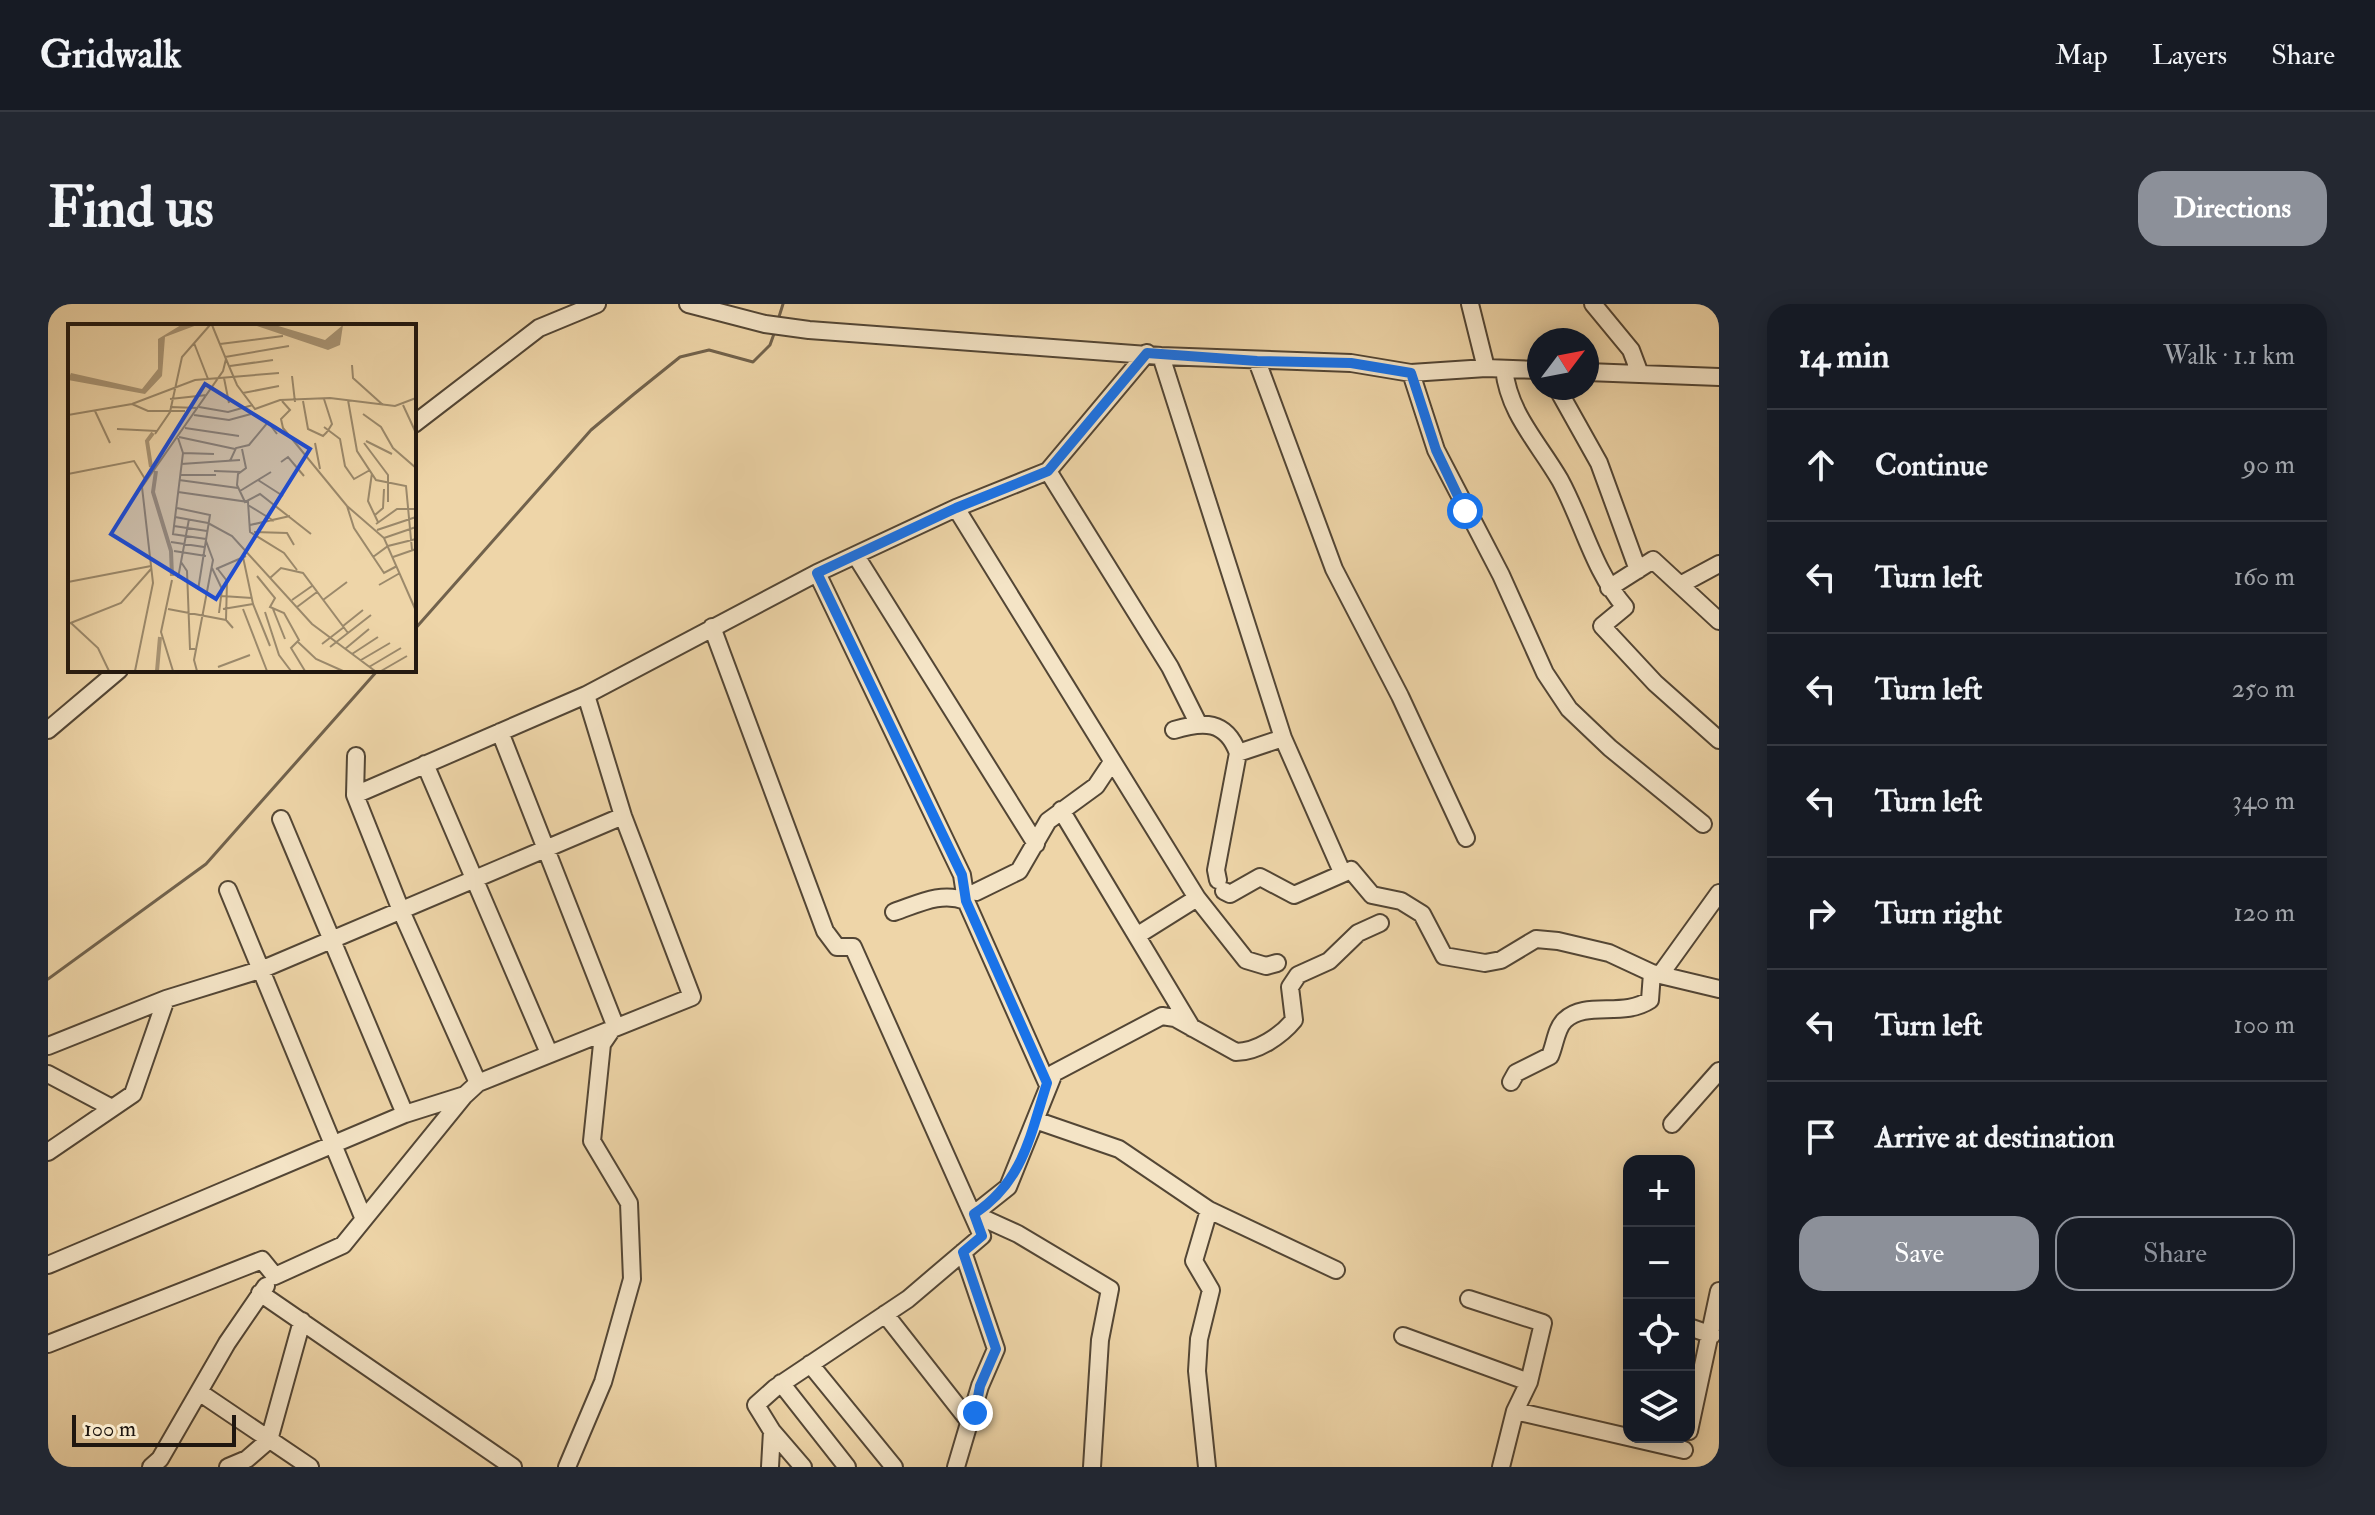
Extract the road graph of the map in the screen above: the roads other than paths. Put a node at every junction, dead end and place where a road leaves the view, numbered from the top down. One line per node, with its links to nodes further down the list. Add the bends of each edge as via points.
1 (597, 304): 15 (street, via 539,328)
2 (688, 304): 5 (street, via 809,330)
3 (1470, 304): 7 (street)
4 (1593, 304): 12 (street, via 1631,350)
5 (1154, 354): 6 (street); 16 (street); 32 (street)
6 (1257, 361): 11 (street, via 1351,363); 43 (street, via 1334,569)
7 (1486, 368): 8 (street); 11 (street)
8 (1504, 369): 9 (street); 23 (street, via 1514,408 1561,481)
9 (1527, 370)
10 (1599, 372): 12 (street)
11 (1411, 373): 42 (street, via 1436,450 1545,673 1569,709)
12 (1640, 374): 13 (street)
13 (1719, 377)
14 (1564, 400): 20 (street, via 1599,463)
15 (416, 422)
16 (1048, 471): 17 (street); 28 (street, via 1170,667)
17 (956, 508): 18 (street); 36 (street)
18 (856, 556): 21 (street); 44 (street)
19 (1719, 564): 22 (street)
20 (1638, 570): 22 (street, via 1655,561); 23 (street)
21 (817, 573): 25 (street); 50 (street)
22 (1680, 585): 24 (street)
23 (1609, 588): 33 (street, via 1626,609 1602,626)
24 (1719, 621)
25 (712, 627): 27 (street); 79 (street, via 825,931 837,947 853,947)
26 (117, 672): 29 (street)
27 (586, 695): 31 (street); 40 (street)
28 (1198, 723): 30 (street); 34 (street, via 1224,729)
29 (48, 730)
30 (1174, 730)
31 (500, 732): 37 (street); 45 (street)
32 (1283, 738): 34 (street); 46 (street)
33 (1719, 740)
34 (1238, 753): 46 (street, via 1216,870 1221,886 1230,894 1260,877 1299,894)
35 (356, 756): 38 (street)
36 (1112, 762): 39 (street, via 1096,786); 51 (street)
37 (425, 764): 38 (street); 47 (street)
38 (355, 795): 53 (street)
39 (1061, 810): 44 (street); 55 (street)
40 (623, 816): 45 (street); 62 (street, via 692,997)
41 (281, 819): 56 (street)
42 (1703, 824)
43 (1466, 838)
44 (1036, 844): 50 (street, via 1014,876)
45 (548, 850): 47 (street); 62 (street)
46 (1342, 872): 59 (street, via 1359,875 1372,895 1413,907 1444,956 1485,963 1501,960 1536,939 1609,953)
47 (475, 882): 53 (street); 65 (street)
48 (228, 890): 58 (street)
49 (1719, 893): 59 (street)
50 (971, 896): 52 (street, via 940,897); 70 (street)
51 (1197, 898): 55 (street); 57 (street, via 1246,960 1266,966)
52 (894, 912)
53 (402, 913): 56 (street); 69 (street)
54 (1380, 923): 63 (street, via 1358,933 1329,961 1298,975 1290,987 1294,1020 1278,1036 1236,1052)
55 (1138, 935): 63 (street)
56 (331, 941): 58 (street); 73 (street)
57 (1277, 963)
58 (263, 969): 61 (street); 76 (street)
59 (1656, 974): 60 (street); 68 (street, via 1650,1000 1628,1010 1591,1010 1563,1021 1550,1056 1516,1073)
60 (1719, 989)
61 (166, 999): 64 (street); 72 (street, via 133,1094)
62 (615, 1025): 65 (street); 108 (street, via 602,1044 592,1141 629,1203 632,1279 603,1382)
63 (1193, 1029): 70 (street, via 1175,1018 1151,1020 1066,1063)
64 (48, 1046)
65 (549, 1053): 69 (street)
66 (1719, 1071): 75 (street)
67 (48, 1074): 72 (street)
68 (1511, 1082)
69 (478, 1083): 71 (street)
70 (1047, 1083): 74 (street)
71 (465, 1095): 73 (street); 80 (street)
72 (112, 1108): 77 (street)
73 (405, 1114): 76 (street)
74 (1035, 1120): 78 (street, via 1119,1149); 79 (street, via 1008,1187)
75 (1672, 1124)
76 (332, 1144): 80 (street); 82 (street)
77 (48, 1152)
78 (1209, 1210): 83 (street); 115 (street, via 1194,1261 1211,1290 1197,1371)
79 (974, 1214): 81 (street, via 982,1236); 114 (street, via 1110,1289 1100,1340)
80 (363, 1217): 84 (street, via 343,1245)
81 (963, 1252): 88 (street); 100 (street, via 996,1349)
82 (48, 1265)
83 (1336, 1270)
84 (275, 1276): 86 (street); 93 (street, via 262,1260)
85 (1719, 1291): 91 (street)
86 (260, 1293): 89 (street); 97 (street)
87 (1469, 1299): 95 (street, via 1543,1323)
88 (885, 1314): 94 (street); 100 (street)
89 (302, 1321): 102 (street); 107 (street)
90 (1695, 1329): 91 (street)
91 (1712, 1335): 98 (street)
92 (1403, 1336): 95 (street)
93 (48, 1344)
94 (810, 1364): 96 (street); 112 (street)
95 (1529, 1382): 99 (street)
96 (781, 1383): 101 (street, via 756,1405); 111 (street)
97 (199, 1392): 102 (street); 104 (street)
98 (1695, 1406)
99 (1515, 1411): 103 (street); 116 (street)
100 (969, 1421): 113 (street)
101 (772, 1431): 109 (street); 110 (street)
102 (269, 1440): 105 (street); 106 (street)
103 (1686, 1444): 117 (street)
104 (151, 1467)
105 (228, 1467)
106 (310, 1467)
107 (513, 1467)
108 (567, 1467)
109 (770, 1467)
110 (803, 1467)
111 (847, 1467)
112 (894, 1467)
113 (956, 1467)
114 (1092, 1467)
115 (1207, 1467)
116 (1501, 1467)
117 (1678, 1467)

